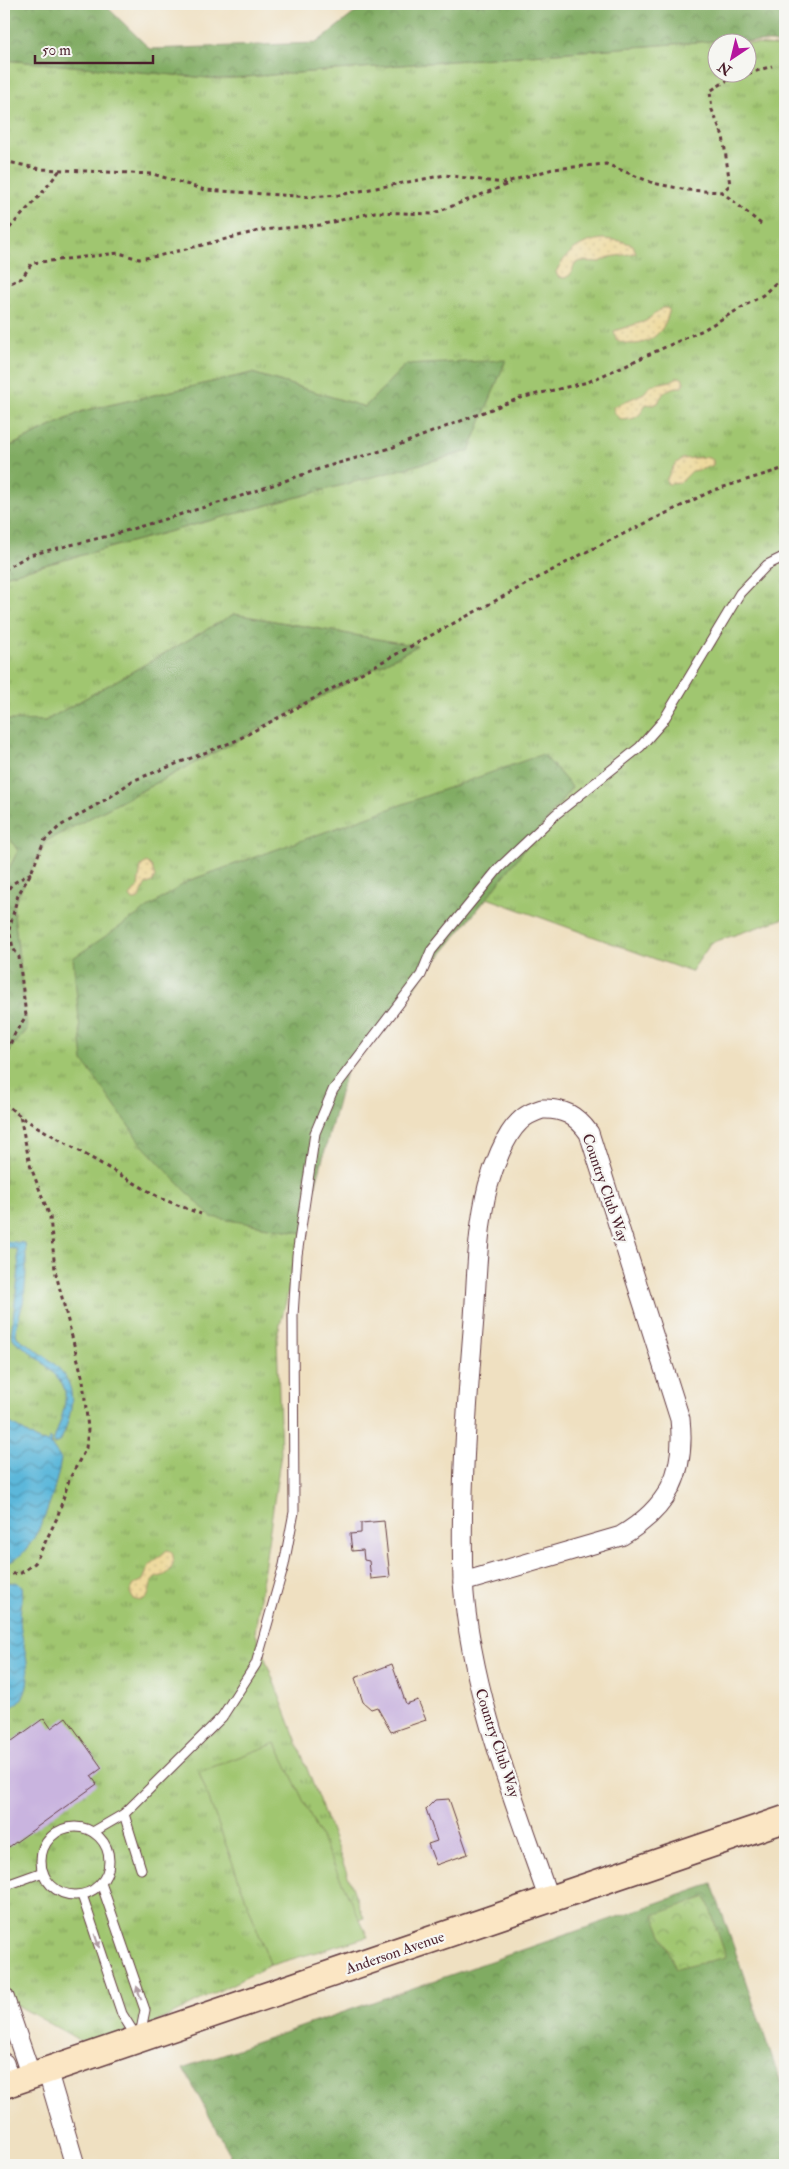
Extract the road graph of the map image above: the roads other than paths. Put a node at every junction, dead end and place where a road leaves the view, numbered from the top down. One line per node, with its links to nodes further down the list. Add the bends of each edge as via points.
1 (785, 556): 3 (lane, via 767,566 740,593 663,721 640,748 556,814 499,868 431,951 421,975 333,1090 315,1133 297,1255 293,1316 294,1512 264,1637 256,1664 222,1717)
2 (463, 1582): 2 (street, Country Club Way, via 468,1395 482,1218 488,1186 518,1122 530,1113 554,1109 580,1121 589,1133 680,1419 681,1457 666,1497 649,1517 621,1536); 11 (street, Country Club Way, via 470,1645 490,1731)
3 (124, 1814): 5 (lane); 6 (lane)
4 (785, 1819): 11 (main road, Anderson Avenue)
5 (93, 1832): 7 (lane, via 71,1827 51,1836 41,1855); 8 (lane, via 102,1840 108,1856 107,1873)
6 (140, 1869)
7 (43, 1872): 9 (lane); 10 (lane, via 51,1886 60,1892)
8 (101, 1883): 10 (lane); 13 (lane, one-way to 8, via 145,2010)
9 (4, 1886)
10 (82, 1895): 13 (lane, one-way to 13, via 122,2014)
11 (549, 1900): 13 (main road, Anderson Avenue)
12 (4, 1997): 14 (street)
13 (139, 2040): 14 (main road, Anderson Avenue)
14 (19, 2075): 15 (street)
15 (75, 2165)

